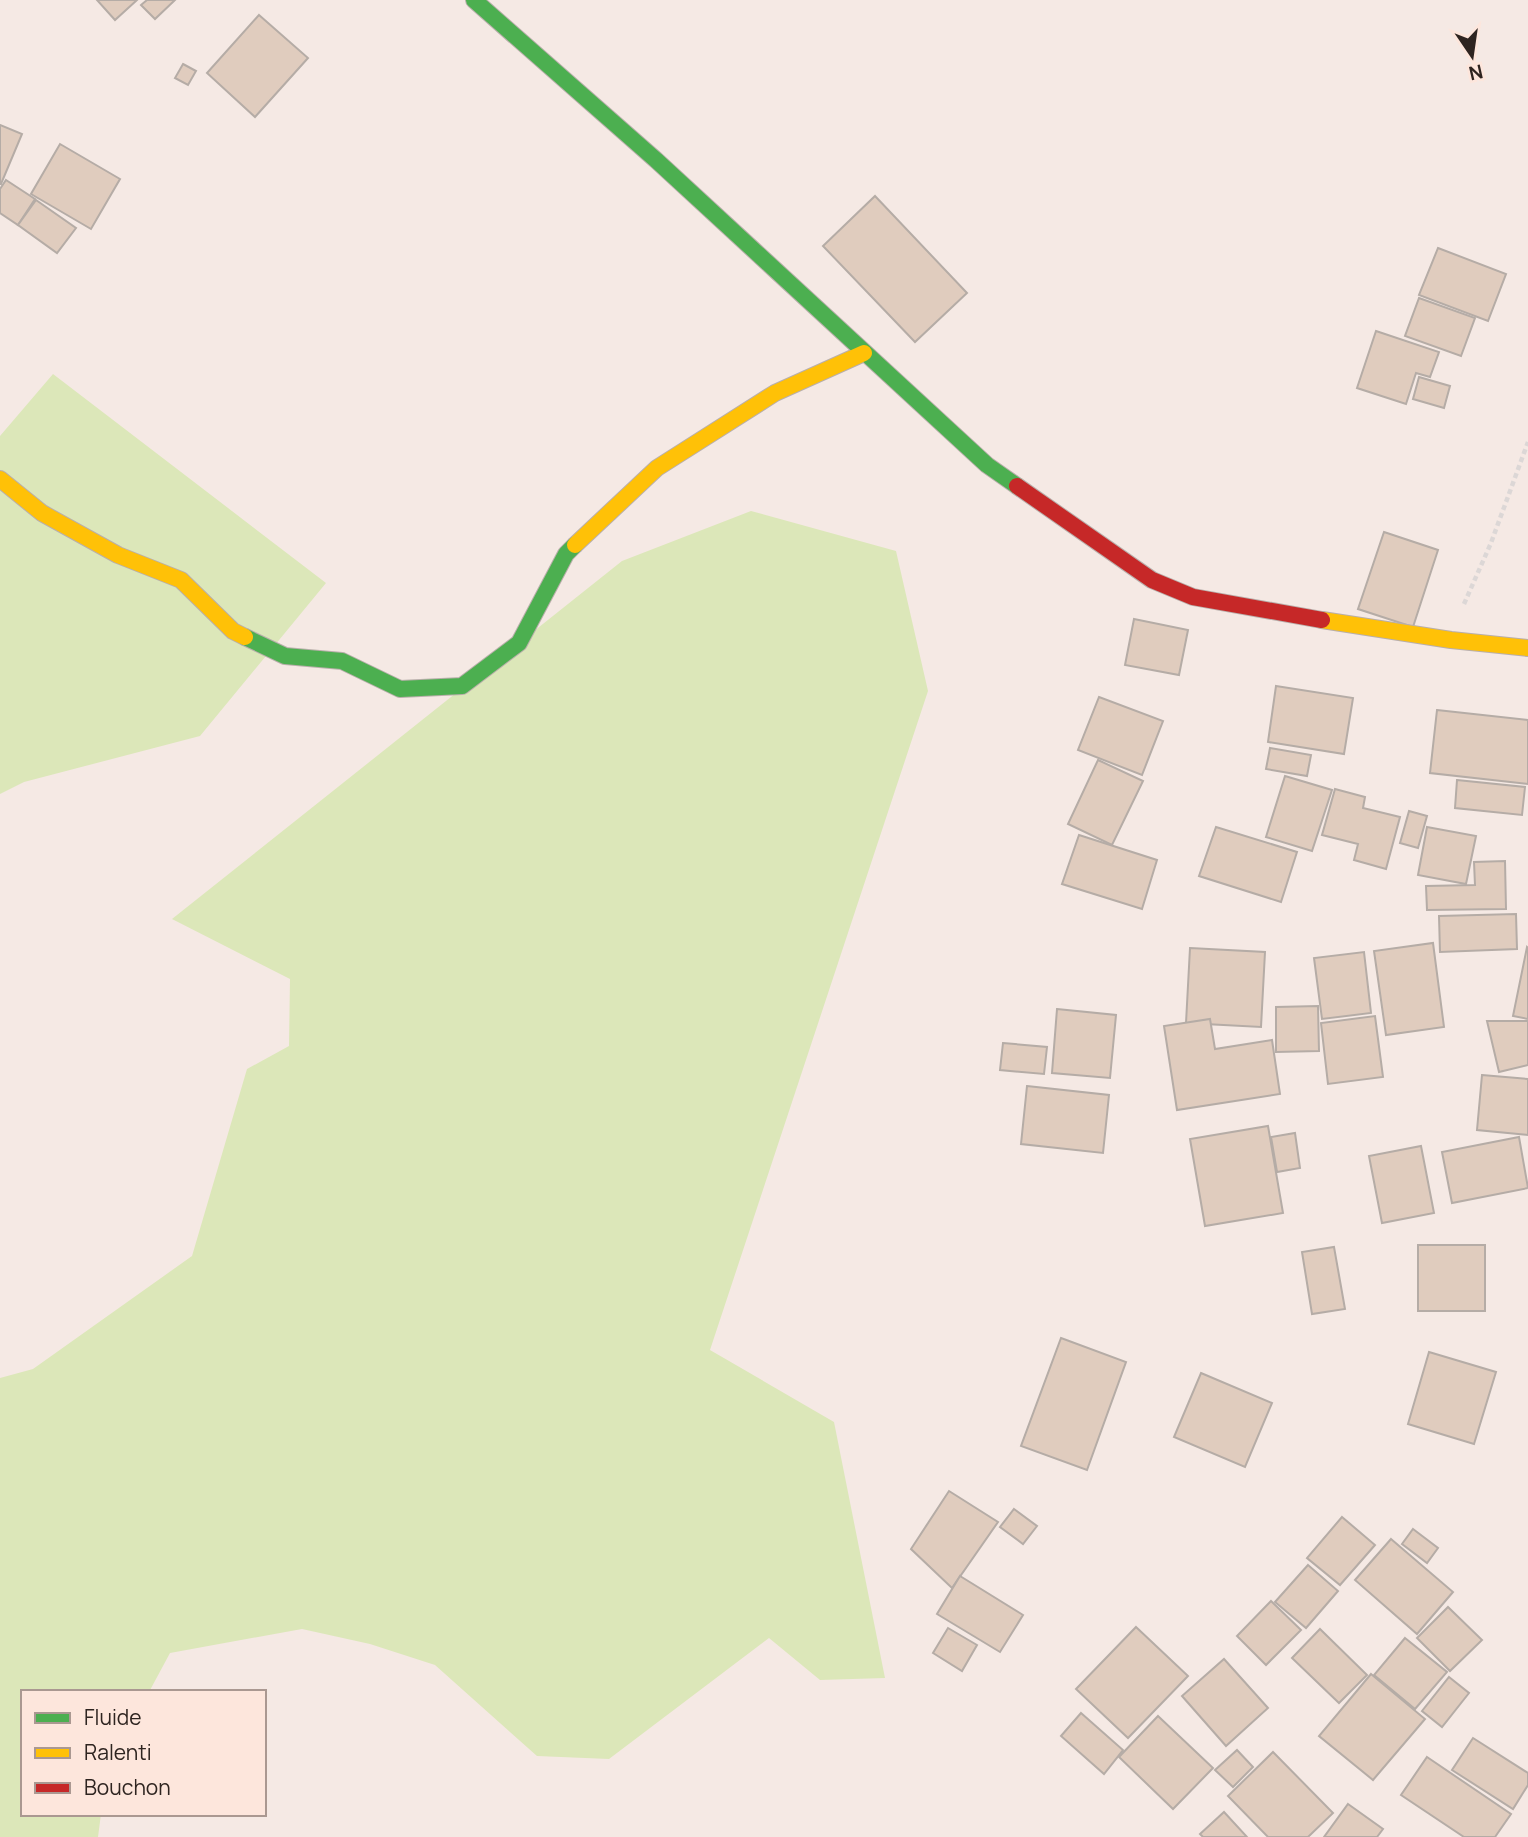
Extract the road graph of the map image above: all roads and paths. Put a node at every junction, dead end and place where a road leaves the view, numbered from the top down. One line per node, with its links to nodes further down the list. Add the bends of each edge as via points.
1 (474, 0): 2 (street, via 656,160)
2 (864, 353): 4 (street, via 775,393 657,468 566,554 519,643 462,686 400,689 342,661 285,656 233,631 181,580 118,555 42,513); 5 (street, via 986,466 1152,580 1193,597 1240,607)
3 (1528, 442): 5 (path)
4 (0, 479)
5 (1451, 640): 6 (street)
6 (1528, 648)

